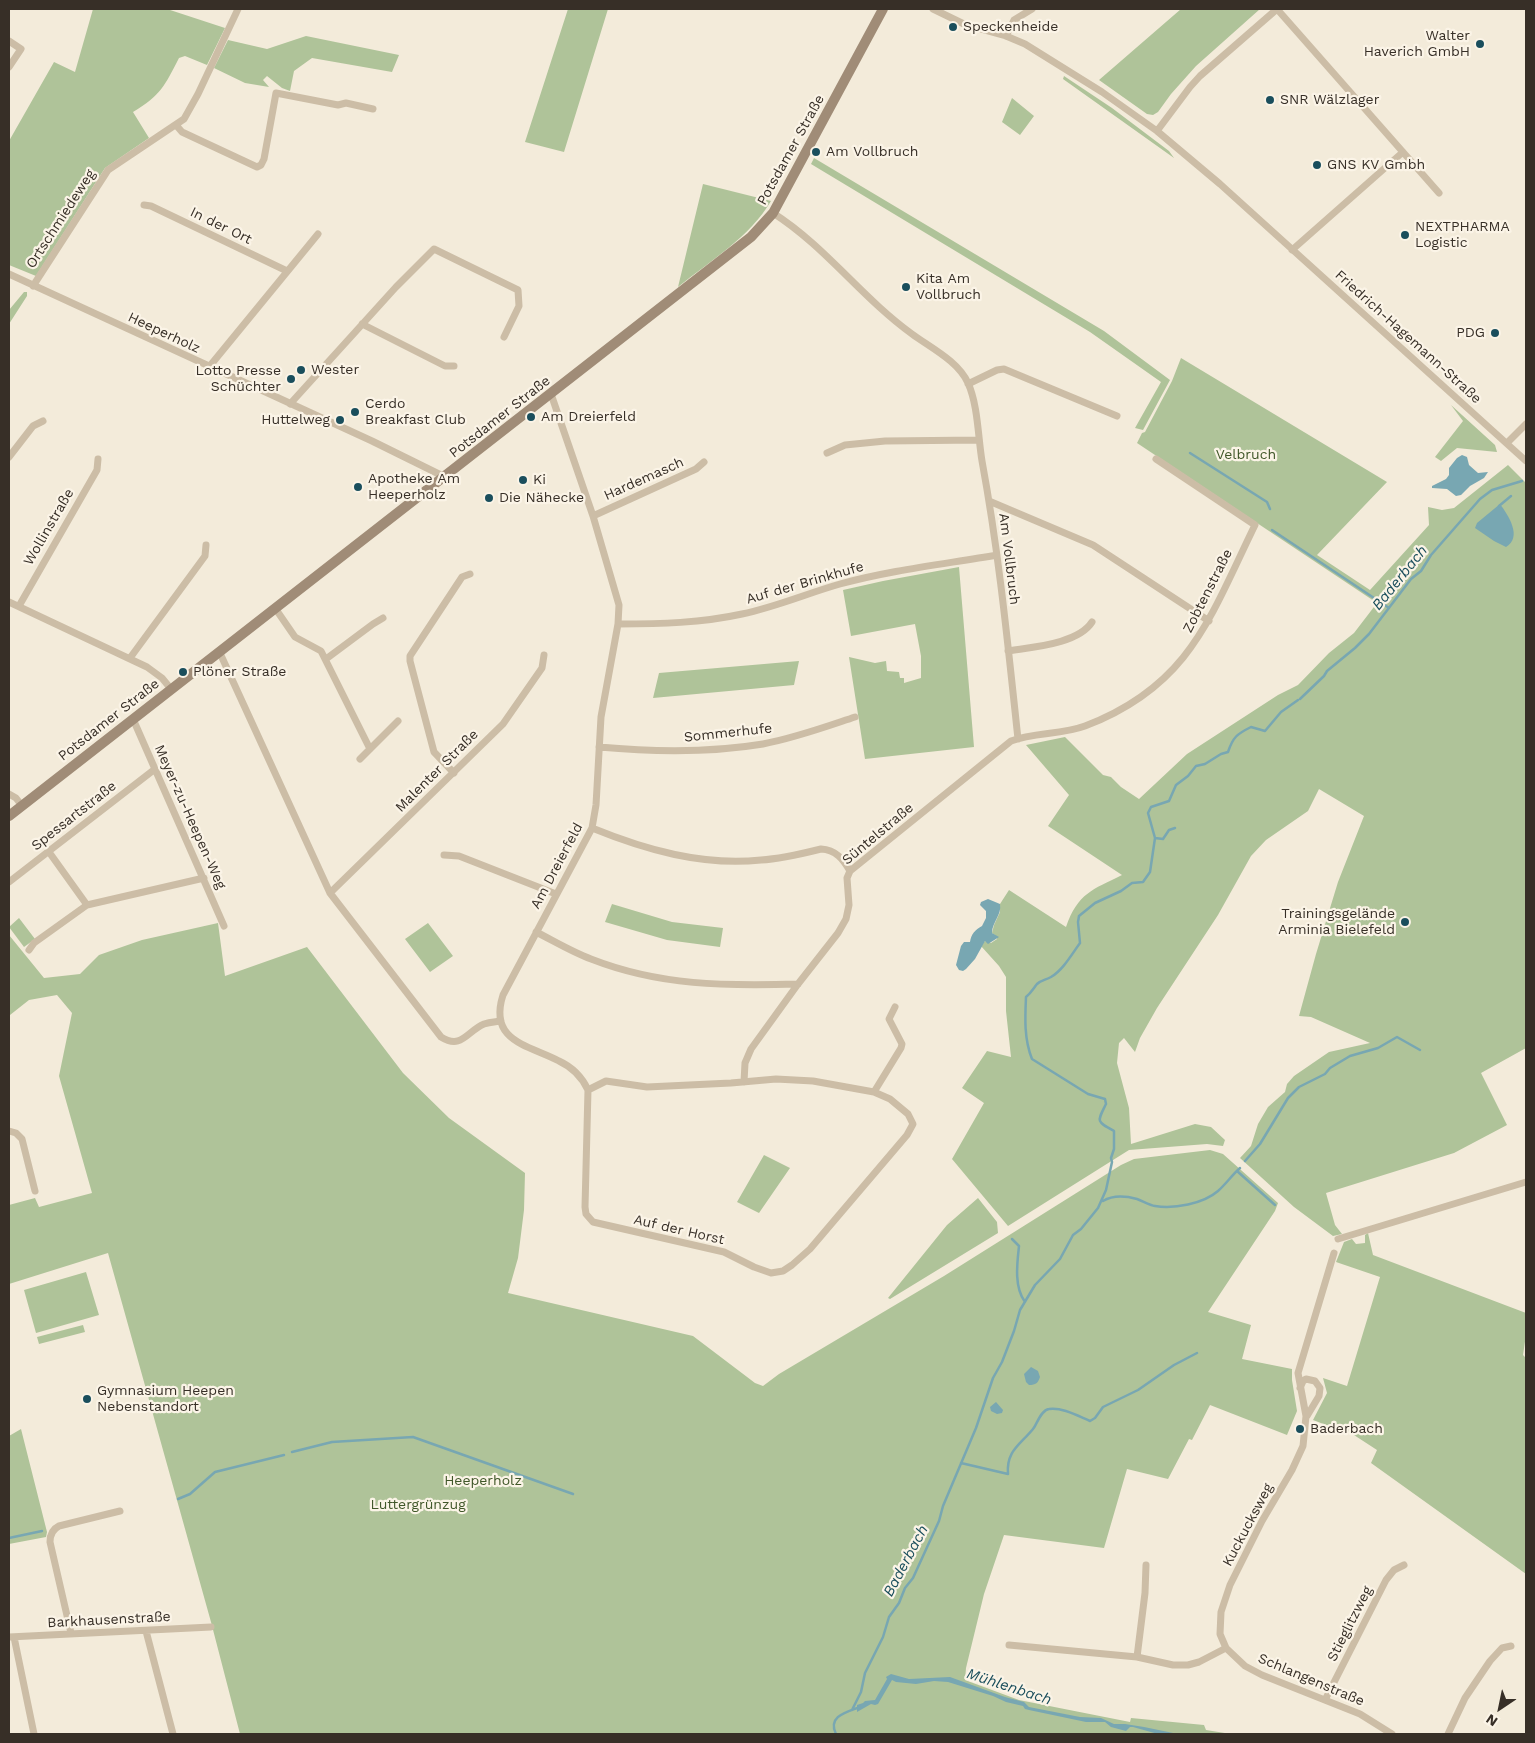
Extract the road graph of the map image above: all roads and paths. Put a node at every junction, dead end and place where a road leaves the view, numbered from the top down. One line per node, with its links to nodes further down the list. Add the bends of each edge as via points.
1 (238, 9): 10 (street, Ortschmiedeweg, via 198,94 184,119)
2 (883, 9): 15 (street, Potsdamer Straße)
3 (933, 9): 6 (street, Friedrich-Hagemann-Straße, via 966,25)
4 (1032, 9): 6 (street, via 1014,20)
5 (1277, 9): 11 (street, via 1200,76); 12 (street)
6 (1006, 36): 11 (street, Friedrich-Hagemann-Straße, via 1065,68)
7 (9, 41): 8 (street, via 21,49)
8 (9, 67)
9 (373, 109): 10 (street, via 276,93 264,159 257,167 182,132)
10 (176, 125): 20 (street, Ortschmiedeweg, via 108,170)
11 (1157, 132): 17 (street, Friedrich-Hagemann-Straße)
12 (1403, 152): 13 (street); 17 (street)
13 (1439, 193)
14 (144, 205): 18 (street, In der Ort)
15 (773, 213): 25 (street, Am Vollbruch, via 800,233 897,323 950,361); 26 (street, Potsdamer Straße, via 740,246)
16 (318, 234): 18 (street)
17 (1292, 250): 32 (street, Friedrich-Hagemann-Straße)
18 (287, 271): 24 (street)
19 (9, 274): 20 (street, Heeperholz)
20 (33, 286): 24 (street, Heeperholz)
21 (362, 324): 22 (street, via 434,249 518,290 519,306); 23 (street, via 445,366); 27 (street)
22 (504, 338)
23 (454, 366)
24 (209, 367): 27 (street, Heeperholz)
25 (968, 384): 28 (street, via 1004,369); 31 (street, Am Vollbruch)
26 (550, 394): 39 (street, Potsdamer Straße); 41 (street, Am Dreierfeld)
27 (290, 404): 39 (street, Heeperholz)
28 (1117, 416)
29 (43, 420): 34 (street, via 33,426)
30 (1526, 424): 32 (street)
31 (979, 440): 33 (street, via 845,444); 40 (street, Am Vollbruch)
32 (1507, 443): 37 (street, Friedrich-Hagemann-Straße)
33 (827, 454)
34 (9, 457)
35 (98, 459): 46 (street, Wollinstraße, via 97,470)
36 (1156, 459): 49 (street, Zobtenstraße, via 1255,524)
37 (1526, 461)
38 (704, 462): 41 (street, Hardemasch, via 696,469)
39 (445, 477): 47 (street, Potsdamer Straße)
40 (989, 501): 43 (street, Am Vollbruch); 49 (street, via 1100,549)
41 (593, 516): 51 (street, Am Dreierfeld, via 616,591)
42 (206, 545): 55 (street, via 204,556)
43 (997, 555): 51 (street, Auf der Brinkhufe, via 840,584 743,614 670,624); 53 (street, Am Vollbruch)
44 (470, 574): 66 (street, via 462,577 410,656 434,752)
45 (9, 602): 46 (street)
46 (19, 606): 55 (street)
47 (275, 608): 52 (street, Potsdamer Straße); 56 (street, via 295,637 322,651)
48 (383, 618): 56 (street)
49 (1209, 621): 61 (street, Zobtenstraße, via 1173,670 1130,704 1073,730)
50 (1092, 622): 53 (street, via 1073,637)
51 (618, 624): 62 (street, Am Dreierfeld, via 604,698)
52 (219, 651): 57 (street, Potsdamer Straße); 76 (street)
53 (1008, 652): 61 (street, Am Vollbruch)
54 (544, 655): 66 (street, Malenter Straße, via 542,668 508,719)
55 (130, 658): 57 (street, via 158,675)
56 (326, 659): 63 (street)
57 (171, 689): 59 (street, Potsdamer Straße)
58 (855, 717): 62 (street, Sommerhufe, via 764,744 730,748 656,751)
59 (133, 719): 65 (street, Meyer-zu-Heepen-Weg); 68 (street, Potsdamer Straße)
60 (398, 721): 63 (street)
61 (1018, 738): 73 (street, Süntelstraße)
62 (599, 747): 70 (street, Am Dreierfeld)
63 (370, 749): 64 (street)
64 (360, 759)
65 (155, 769): 71 (street, Spessartstraße); 74 (street, Meyer-zu-Heepen-Weg)
66 (454, 773): 76 (street, Malenter Straße)
67 (9, 794): 68 (street)
68 (22, 806): 69 (street, Potsdamer Straße)
69 (9, 816)
70 (592, 828): 73 (street, via 657,851 716,861 760,860 830,850 844,861); 77 (street, Am Dreierfeld)
71 (49, 852): 75 (street, Spessartstraße); 78 (street)
72 (444, 856): 77 (street, via 460,856)
73 (850, 871): 82 (street, Süntelstraße, via 846,918)
74 (204, 878): 78 (street); 79 (street, Meyer-zu-Heepen-Weg)
75 (9, 882)
76 (330, 893): 84 (street, via 441,1038 457,1042 485,1024)
77 (556, 894): 80 (street, Am Dreierfeld)
78 (87, 905): 81 (street)
79 (224, 926)
80 (536, 932): 82 (street, via 606,965 667,980 727,986); 84 (street, Am Dreierfeld, via 503,994)
81 (28, 950)
82 (798, 984): 85 (street, Süntelstraße, via 751,1049 745,1063)
83 (895, 1007): 87 (street, via 889,1019 902,1044)
84 (501, 1021): 86 (street, via 522,1045 572,1069)
85 (744, 1082): 86 (street, via 640,1087 606,1081); 87 (street, via 790,1078)
86 (588, 1090): 87 (street, Auf der Horst, via 585,1207 593,1222 724,1252 771,1273 783,1271 810,1249 907,1135 913,1124 908,1114 890,1099)
87 (874, 1092)
88 (9, 1131): 90 (street, via 22,1139)
89 (1526, 1182): 91 (street)
90 (35, 1191)
91 (1358, 1232): 92 (street); 93 (street)
92 (1338, 1239)
93 (1360, 1240)
94 (1334, 1253): 95 (street, Kuckucksweg, via 1298,1373)
95 (1300, 1388): 96 (street, Kuckucksweg); 96 (street, Kuckucksweg, via 1306,1379 1315,1381 1320,1388 1319,1396)
96 (1306, 1416): 106 (street, Kuckucksweg, via 1299,1455 1225,1599 1220,1628)
97 (120, 1511): 102 (street, via 59,1526 51,1535)
98 (1146, 1565): 107 (street)
99 (1404, 1565): 108 (street, Stieglitzweg, via 1394,1570 1386,1580)
100 (211, 1627): 101 (street, Barkhausenstraße)
101 (146, 1631): 102 (street, Barkhausenstraße); 110 (street)
102 (72, 1634): 103 (street, Barkhausenstraße)
103 (11, 1637): 109 (street)
104 (1009, 1645): 107 (street)
105 (1511, 1646): 112 (street, via 1502,1648 1490,1661 1465,1698)
106 (1226, 1648): 107 (street, via 1188,1665); 108 (street, Schlangenstraße, via 1252,1670)
107 (1136, 1657)
108 (1325, 1700): 111 (street, Schlangenstraße, via 1373,1721)
109 (34, 1734)
110 (173, 1734)
111 (1392, 1734)
112 (1448, 1734)

